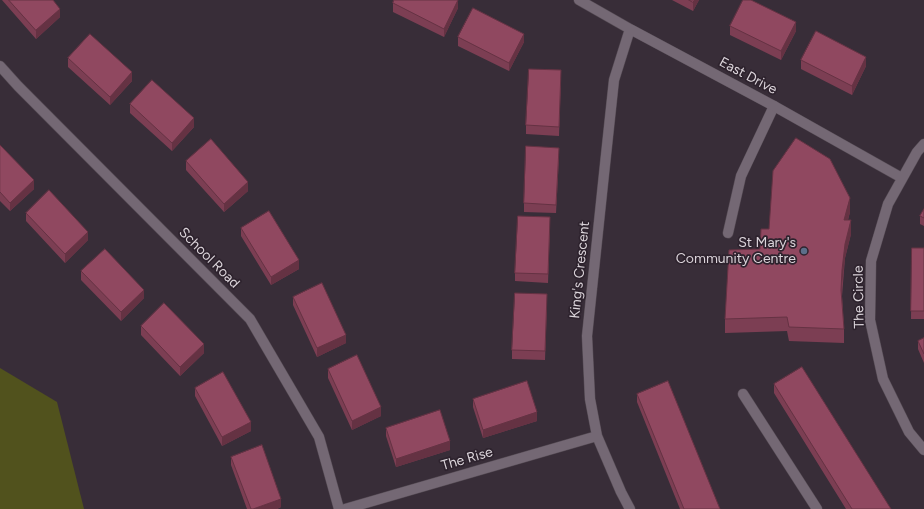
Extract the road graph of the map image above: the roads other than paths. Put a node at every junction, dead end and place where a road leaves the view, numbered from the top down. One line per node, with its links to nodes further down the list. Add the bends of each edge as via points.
1 (579, 0): 2 (street, East Drive)
2 (630, 29): 4 (street, East Drive); 9 (street, King's Crescent, via 614,80 587,336 590,400)
3 (0, 66): 11 (street, School Road, via 250,319 319,437)
4 (774, 106): 6 (street, East Drive); 7 (street, via 741,176)
5 (924, 144): 6 (street, The Circle)
6 (902, 178): 10 (street, The Circle, via 888,204 871,261 870,320 883,379 909,432)
7 (728, 233)
8 (743, 394): 14 (street)
9 (597, 436): 12 (street, The Rise); 13 (street, King's Crescent)
10 (924, 450)
11 (339, 509)
12 (345, 509)
13 (630, 509)
14 (818, 509)

